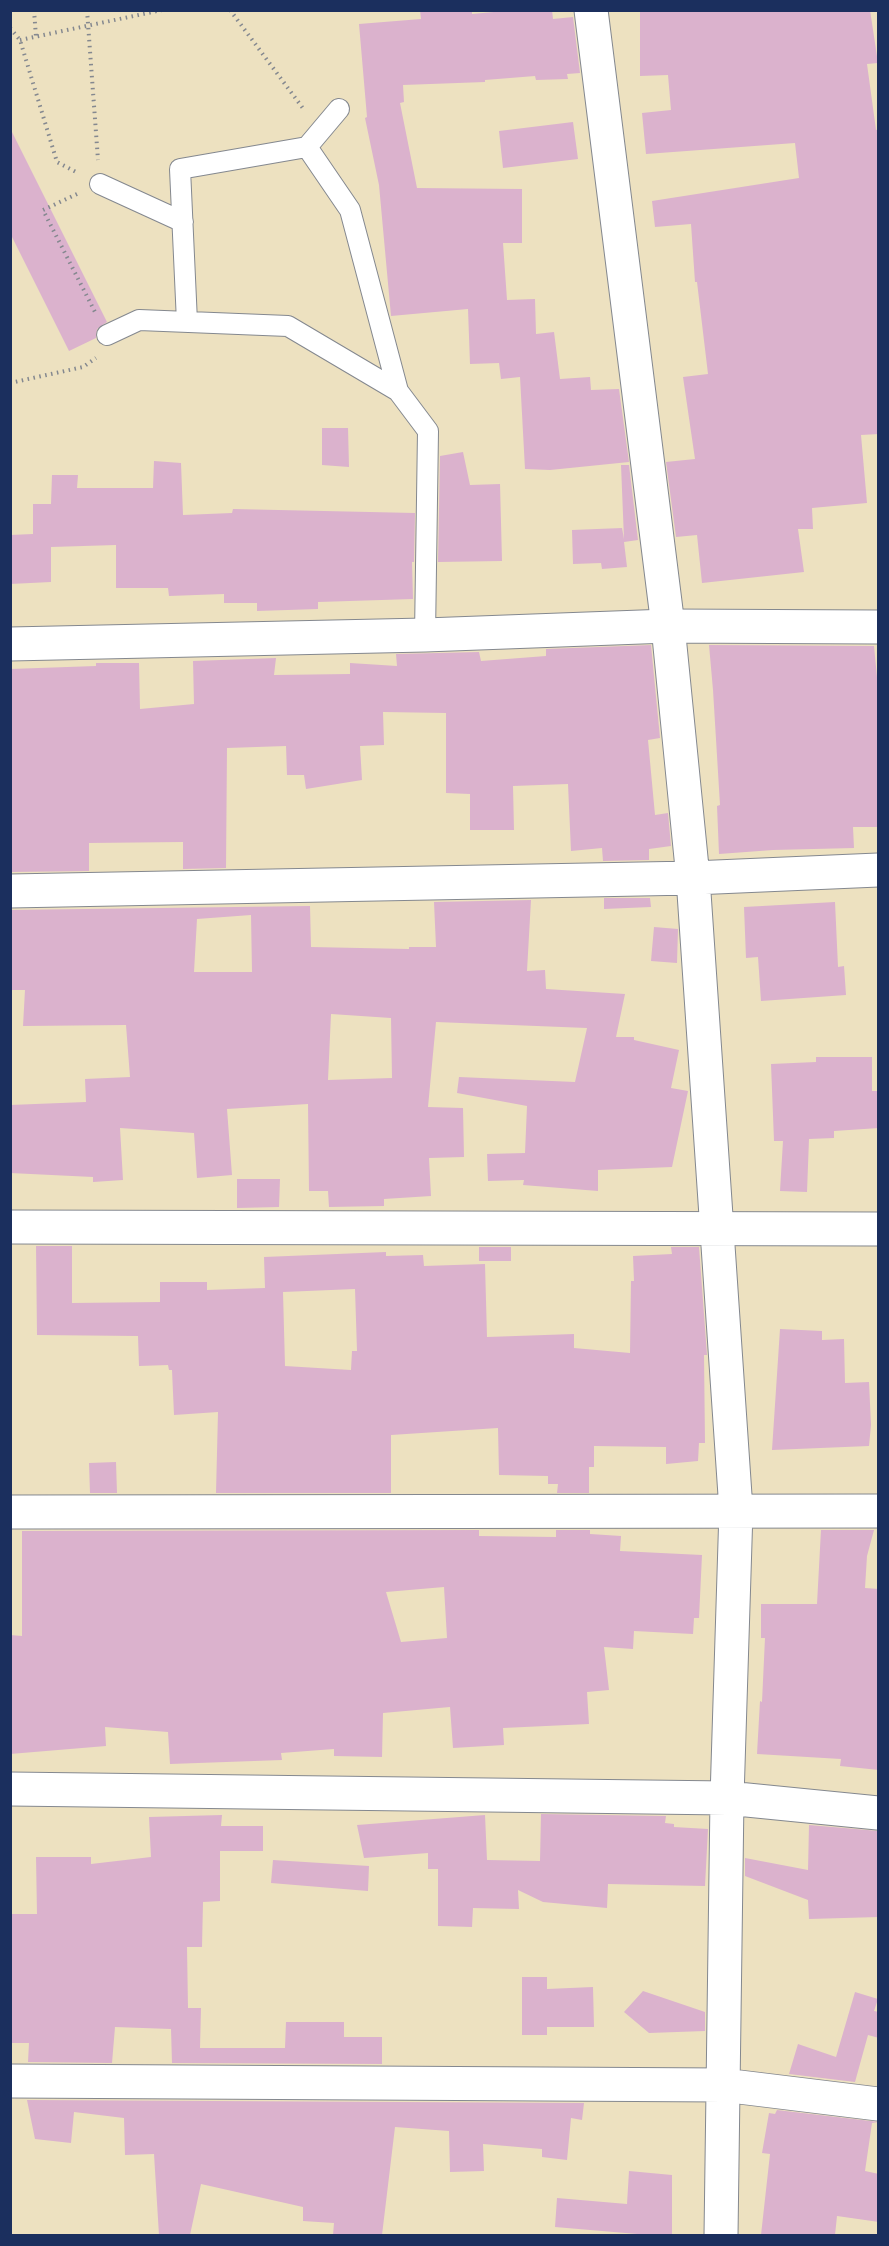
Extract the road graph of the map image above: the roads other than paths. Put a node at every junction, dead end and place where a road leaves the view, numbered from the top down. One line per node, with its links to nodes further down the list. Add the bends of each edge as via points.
1 (591, 10): 9 (street)
2 (339, 110): 3 (lane)
3 (307, 147): 5 (lane, via 180,169); 8 (lane, via 350,210)
4 (100, 184): 5 (lane)
5 (183, 222): 6 (lane)
6 (187, 322): 7 (lane, via 139,320); 8 (lane, via 288,326)
7 (107, 336)
8 (398, 391): 11 (lane, via 428,431)
9 (668, 626): 10 (street); 11 (street); 14 (street)
10 (879, 627)
11 (425, 635): 12 (street)
12 (10, 644)
13 (879, 870): 14 (street)
14 (693, 878): 15 (street); 17 (street)
15 (10, 891)
16 (10, 1227): 17 (street)
17 (717, 1228): 18 (street); 19 (street)
18 (879, 1229)
19 (735, 1510): 20 (street); 21 (street); 23 (street)
20 (879, 1511)
21 (10, 1512)
22 (10, 1790): 23 (street)
23 (727, 1798): 24 (street); 26 (street)
24 (879, 1813)
25 (10, 2081): 26 (street)
26 (723, 2085): 27 (street); 28 (street)
27 (879, 2104)
28 (721, 2235)

